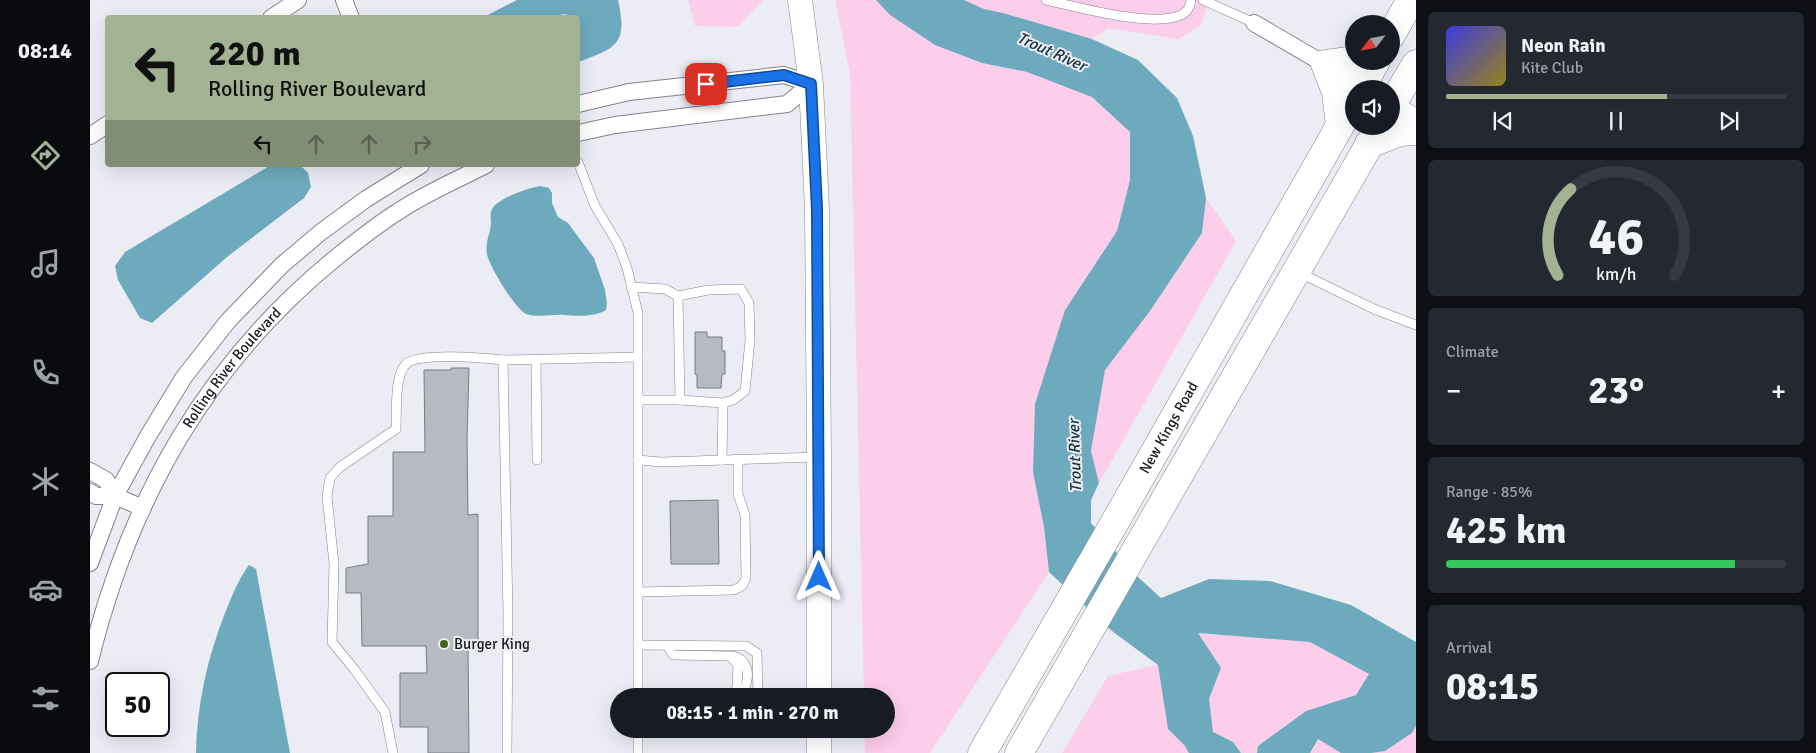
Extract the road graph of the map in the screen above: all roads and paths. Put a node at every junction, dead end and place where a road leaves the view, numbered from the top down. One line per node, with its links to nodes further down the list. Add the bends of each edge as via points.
1 (298, 0): 8 (street)
2 (344, 0): 9 (street)
3 (800, 0): 15 (main road)
4 (1046, 0): 5 (lane, via 1139,19 1181,15 1189,9)
5 (1191, 0)
6 (1203, 0): 11 (lane)
7 (1411, 0): 10 (highway)
8 (276, 15)
9 (350, 15)
10 (1400, 19)
11 (1254, 23): 13 (street)
12 (1345, 61): 13 (highway)
13 (1325, 64): 14 (street); 20 (highway, via 1336,92)
14 (1346, 80)
15 (811, 84): 16 (street, via 784,75 629,92); 24 (street, via 788,104 615,125); 41 (main road, via 817,209)
16 (580, 104)
17 (1400, 106): 19 (street)
18 (1345, 117): 20 (highway, New Kings Road)
19 (1416, 120)
20 (1340, 125): 65 (highway, New Kings Road)
21 (105, 126): 26 (street)
22 (1416, 131): 23 (highway)
23 (1400, 132)
24 (580, 133)
25 (1377, 135): 31 (highway)
26 (90, 136)
27 (413, 167): 30 (street); 48 (street, Rolling River Boulevard, via 282,264 228,322 184,377)
28 (482, 167): 30 (street, Rolling River Boulevard)
29 (580, 167): 32 (lane, via 595,206 618,244)
30 (421, 197): 49 (street, Rolling River Boulevard, via 367,233 323,269 281,306 242,348 174,445)
31 (1297, 271): 34 (lane); 66 (highway)
32 (631, 287): 33 (lane, via 665,289); 35 (lane, via 638,313)
33 (678, 296): 39 (lane); 40 (lane, via 708,290 740,289 749,303 750,340 745,391)
34 (1416, 325)
35 (638, 357): 36 (lane); 38 (lane)
36 (536, 359): 37 (lane); 43 (lane)
37 (503, 360): 61 (lane, via 420,358 406,364 398,380 396,429 340,467 330,478 327,496 334,564 332,642 385,712); 62 (lane)
38 (638, 400): 39 (lane); 44 (lane)
39 (680, 400): 40 (lane)
40 (723, 403): 45 (lane)
41 (819, 457): 42 (lane); 58 (main road)
42 (738, 459): 45 (lane); 51 (lane, via 738,494 745,515 746,578 742,586 734,590)
43 (537, 460)
44 (638, 460): 45 (lane); 51 (lane)
45 (722, 460)
46 (90, 471): 48 (street, via 106,480)
47 (90, 492): 48 (street, via 96,496)
48 (115, 496): 49 (street); 50 (street, Rolling River Boulevard)
49 (143, 508): 54 (street, Rolling River Boulevard, via 116,570)
50 (90, 563)
51 (638, 592): 52 (lane)
52 (638, 645): 53 (lane); 55 (lane)
53 (667, 645): 56 (lane, via 673,655 730,656 738,666); 57 (lane, via 746,646 753,649 757,653)
54 (90, 661)
55 (638, 688)
56 (737, 688)
57 (758, 688)
58 (819, 688)
59 (638, 738): 63 (lane)
60 (819, 738): 64 (main road)
61 (393, 753)
62 (507, 753)
63 (638, 753)
64 (819, 753)
65 (982, 753)
66 (1019, 753)

